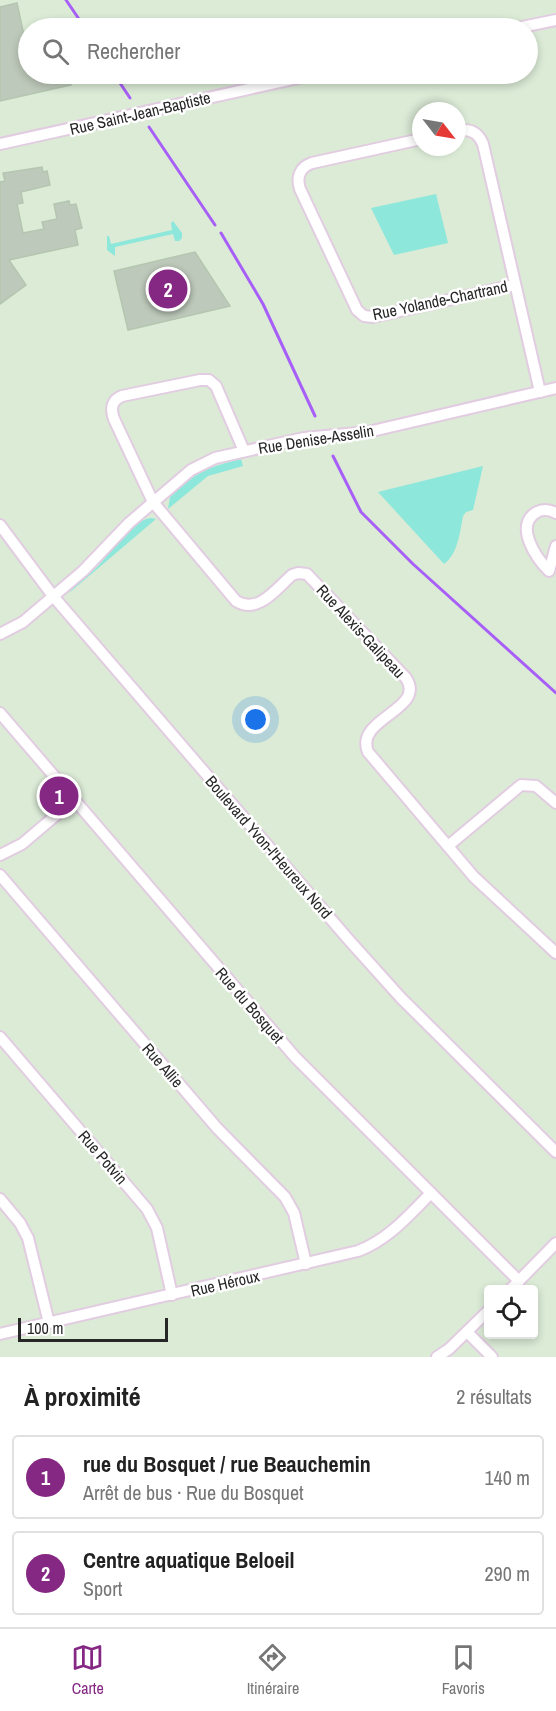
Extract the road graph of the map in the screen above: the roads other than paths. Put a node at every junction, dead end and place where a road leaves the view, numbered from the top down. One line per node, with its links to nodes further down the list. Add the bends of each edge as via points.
1 (556, 20): 2 (street)
2 (538, 24)
3 (271, 84): 6 (street, Rue Saint-Jean-Baptiste)
4 (466, 130): 7 (street, Rue Yolande-Chartrand, via 482,141)
5 (412, 140): 7 (street, Rue Yolande-Chartrand, via 312,163 303,167 299,175 300,189 355,307 364,316 373,317)
6 (0, 144)
7 (515, 285): 9 (street, Rue Yolande-Chartrand)
8 (556, 388): 9 (street, Rue Denise-Asselin)
9 (540, 392): 10 (street, Rue Denise-Asselin, via 359,434 304,438)
10 (244, 451): 11 (street, Rue Denise-Asselin, via 197,466); 11 (street, via 218,389 209,380 120,397 112,405 112,413)
11 (153, 502): 16 (street, Rue Denise-Asselin); 21 (street, Rue Alexis-Galipeau, via 239,602 258,604 292,575 307,574 406,678 411,689 409,697 370,731 366,746)
12 (556, 513): 15 (street, via 540,510 532,515 527,526 533,551)
13 (0, 525): 16 (street, Boulevard Yvon-l'Heureux Nord)
14 (556, 546): 15 (street)
15 (552, 575)
16 (53, 596): 17 (street, Rue Denise-Asselin, via 18,625); 26 (street, Boulevard Yvon-l'Heureux Nord, via 382,977)
17 (0, 634)
18 (1, 716): 19 (street, Rue du Bosquet)
19 (74, 800): 22 (street, via 22,844); 27 (street, Rue du Bosquet, via 295,1057)
20 (556, 803): 21 (street, via 536,786 521,785)
21 (448, 846): 24 (street, Rue Alexis-Galipeau, via 474,877)
22 (0, 855)
23 (0, 874): 30 (street, Rue Allie, via 217,1128 285,1197 294,1213)
24 (556, 952)
25 (0, 1037): 33 (street, Rue Potvin, via 147,1209 157,1228)
26 (556, 1152)
27 (431, 1193): 30 (street, Rue Héroux, via 391,1233 372,1245); 31 (street, Rue du Bosquet)
28 (0, 1199): 35 (street, via 28,1238)
29 (556, 1243): 31 (street)
30 (306, 1264): 33 (street, Rue Héroux)
31 (519, 1281): 32 (street)
32 (515, 1285)
33 (172, 1295): 35 (street, Rue Héroux)
34 (484, 1316): 36 (street)
35 (49, 1323): 37 (street, Rue Héroux)
36 (467, 1332): 38 (street); 39 (street)
37 (0, 1334)
38 (437, 1357)
39 (492, 1357)

